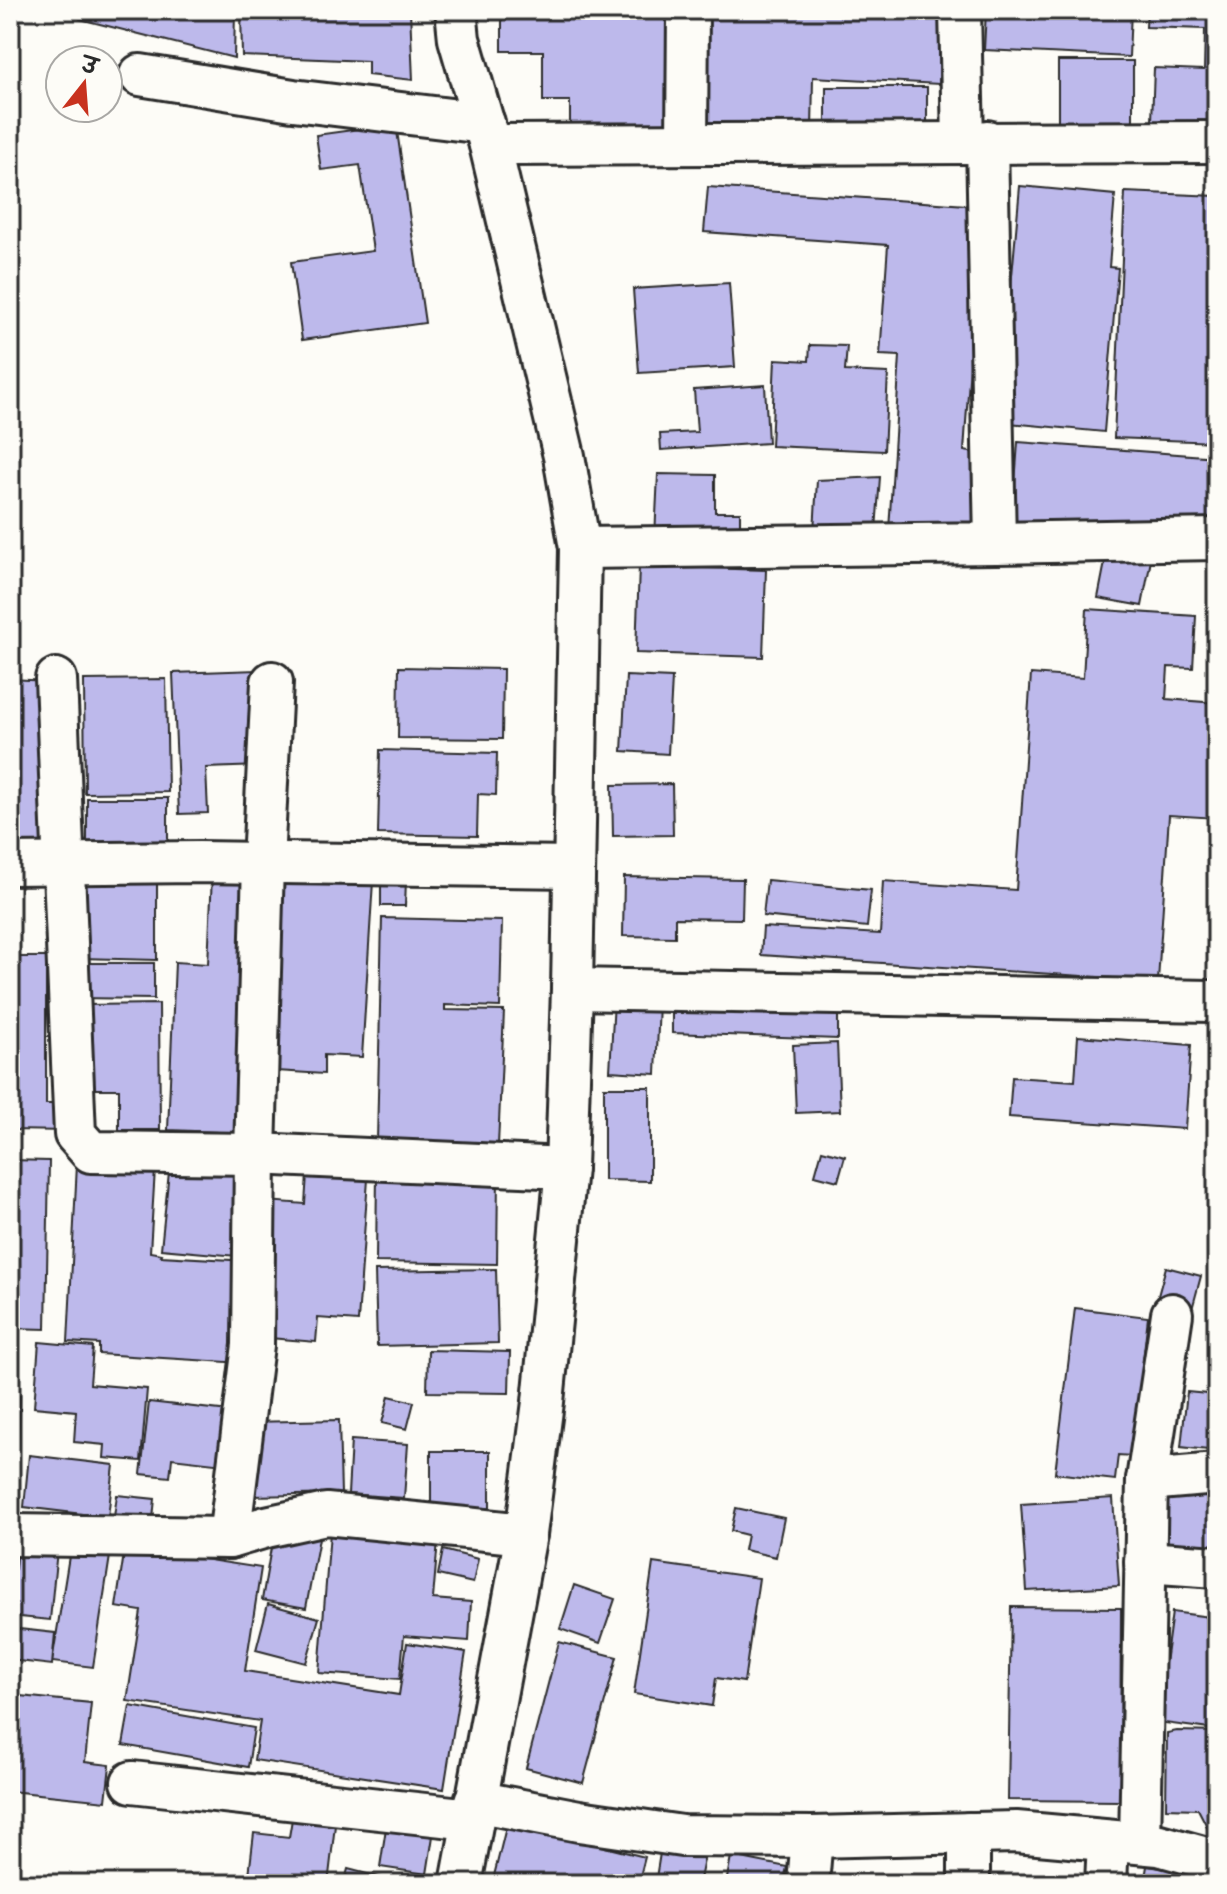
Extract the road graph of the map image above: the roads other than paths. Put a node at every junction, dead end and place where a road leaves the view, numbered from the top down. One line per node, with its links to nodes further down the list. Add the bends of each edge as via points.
1 (456, 10): 5 (street, via 459,39)
2 (688, 10): 8 (street)
3 (960, 10): 6 (street)
4 (140, 75): 5 (street)
5 (487, 134): 8 (street); 11 (street, via 564,456)
6 (975, 141): 7 (street); 8 (street); 10 (street)
7 (1217, 142)
8 (687, 143)
9 (1217, 539): 10 (street)
10 (995, 543): 11 (street)
11 (580, 548): 17 (street)
12 (56, 679): 16 (street)
13 (272, 682): 14 (street)
14 (263, 863): 16 (street); 17 (street); 20 (street)
15 (10, 864): 16 (street)
16 (64, 864): 20 (street, via 75,1134 91,1152)
17 (574, 867): 18 (street)
18 (572, 989): 19 (street); 21 (street)
19 (1211, 1001)
20 (255, 1154): 21 (street); 27 (street, via 253,1345)
21 (566, 1168): 25 (street)
22 (1172, 1314): 24 (street)
23 (1217, 1474): 24 (street)
24 (1147, 1480): 28 (street)
25 (526, 1534): 27 (street, via 326,1514); 31 (street)
26 (10, 1535): 27 (street)
27 (229, 1538)
28 (1145, 1562): 29 (street); 34 (street)
29 (1217, 1567)
30 (132, 1782): 31 (street)
31 (473, 1810): 33 (street, via 682,1836); 36 (street)
32 (969, 1833): 33 (street); 34 (street); 38 (street)
33 (812, 1837): 37 (street)
34 (1124, 1842): 35 (street, via 1159,1845); 39 (street)
35 (1217, 1861)
36 (461, 1884)
37 (808, 1884)
38 (969, 1884)
39 (1106, 1884)

